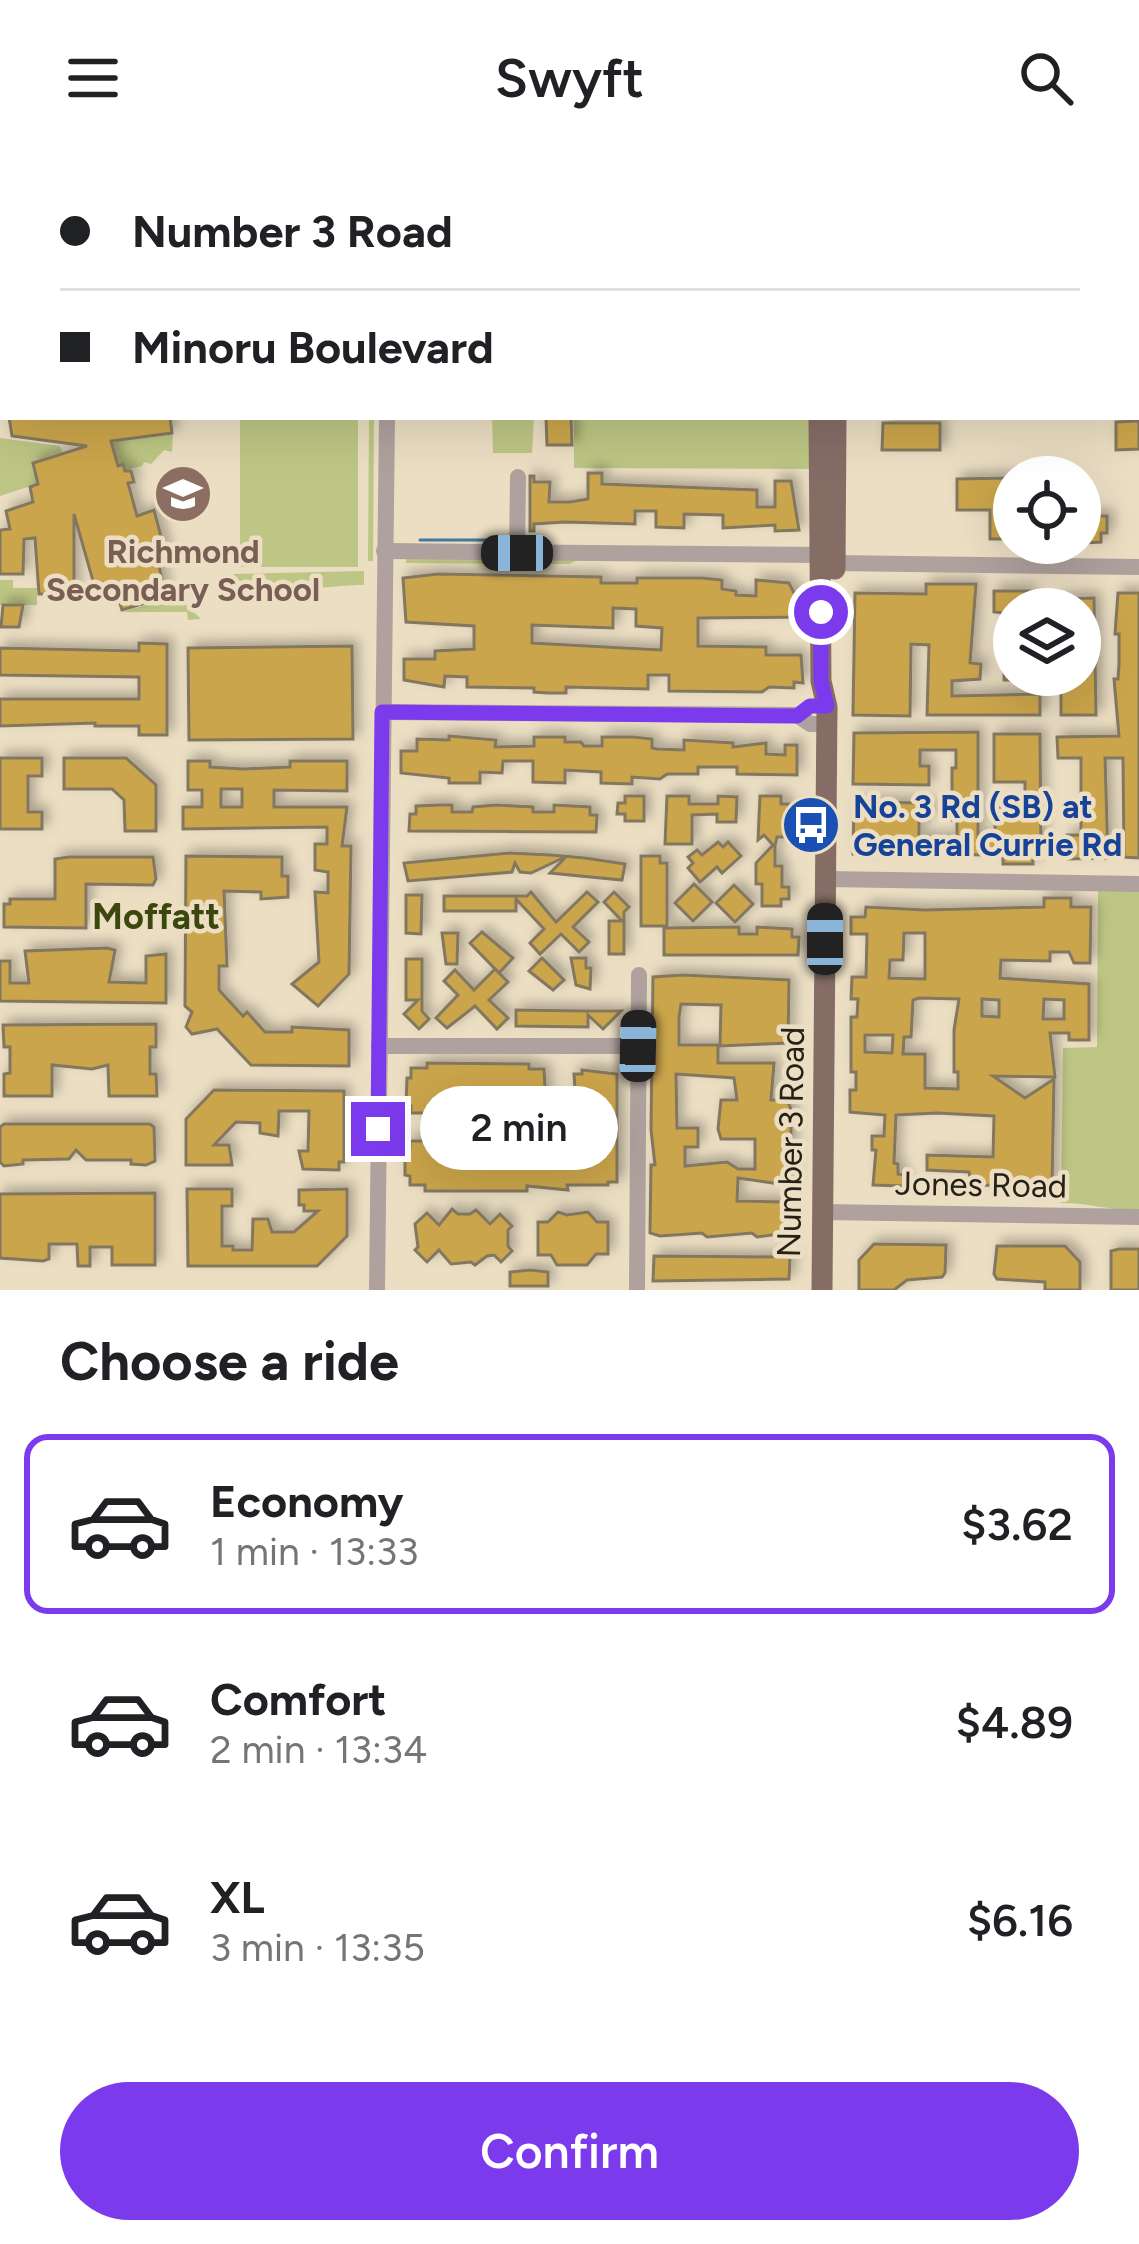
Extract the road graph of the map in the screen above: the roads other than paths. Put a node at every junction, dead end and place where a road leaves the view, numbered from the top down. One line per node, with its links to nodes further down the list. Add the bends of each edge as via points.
1 (387, 420): 5 (street)
2 (819, 420): 7 (main road, Number 3 Road)
3 (836, 420): 7 (main road, Number 3 Road)
4 (518, 477): 6 (street)
5 (384, 551): 6 (street); 9 (street)
6 (517, 553): 7 (street)
7 (826, 554): 8 (street); 10 (main road, Number 3 Road, via 833,682)
8 (1139, 567)
9 (382, 712): 10 (street, via 797,716 810,706); 14 (street)
10 (827, 715): 11 (main road, Number 3 Road)
11 (825, 879): 12 (street); 16 (main road, Number 3 Road)
12 (1139, 884)
13 (639, 974): 15 (street)
14 (380, 1046): 15 (street); 18 (street)
15 (638, 1046): 19 (street)
16 (823, 1212): 17 (street, Jones Road); 20 (main road, Number 3 Road)
17 (1139, 1217)
18 (377, 1290)
19 (637, 1290)
20 (822, 1290)

